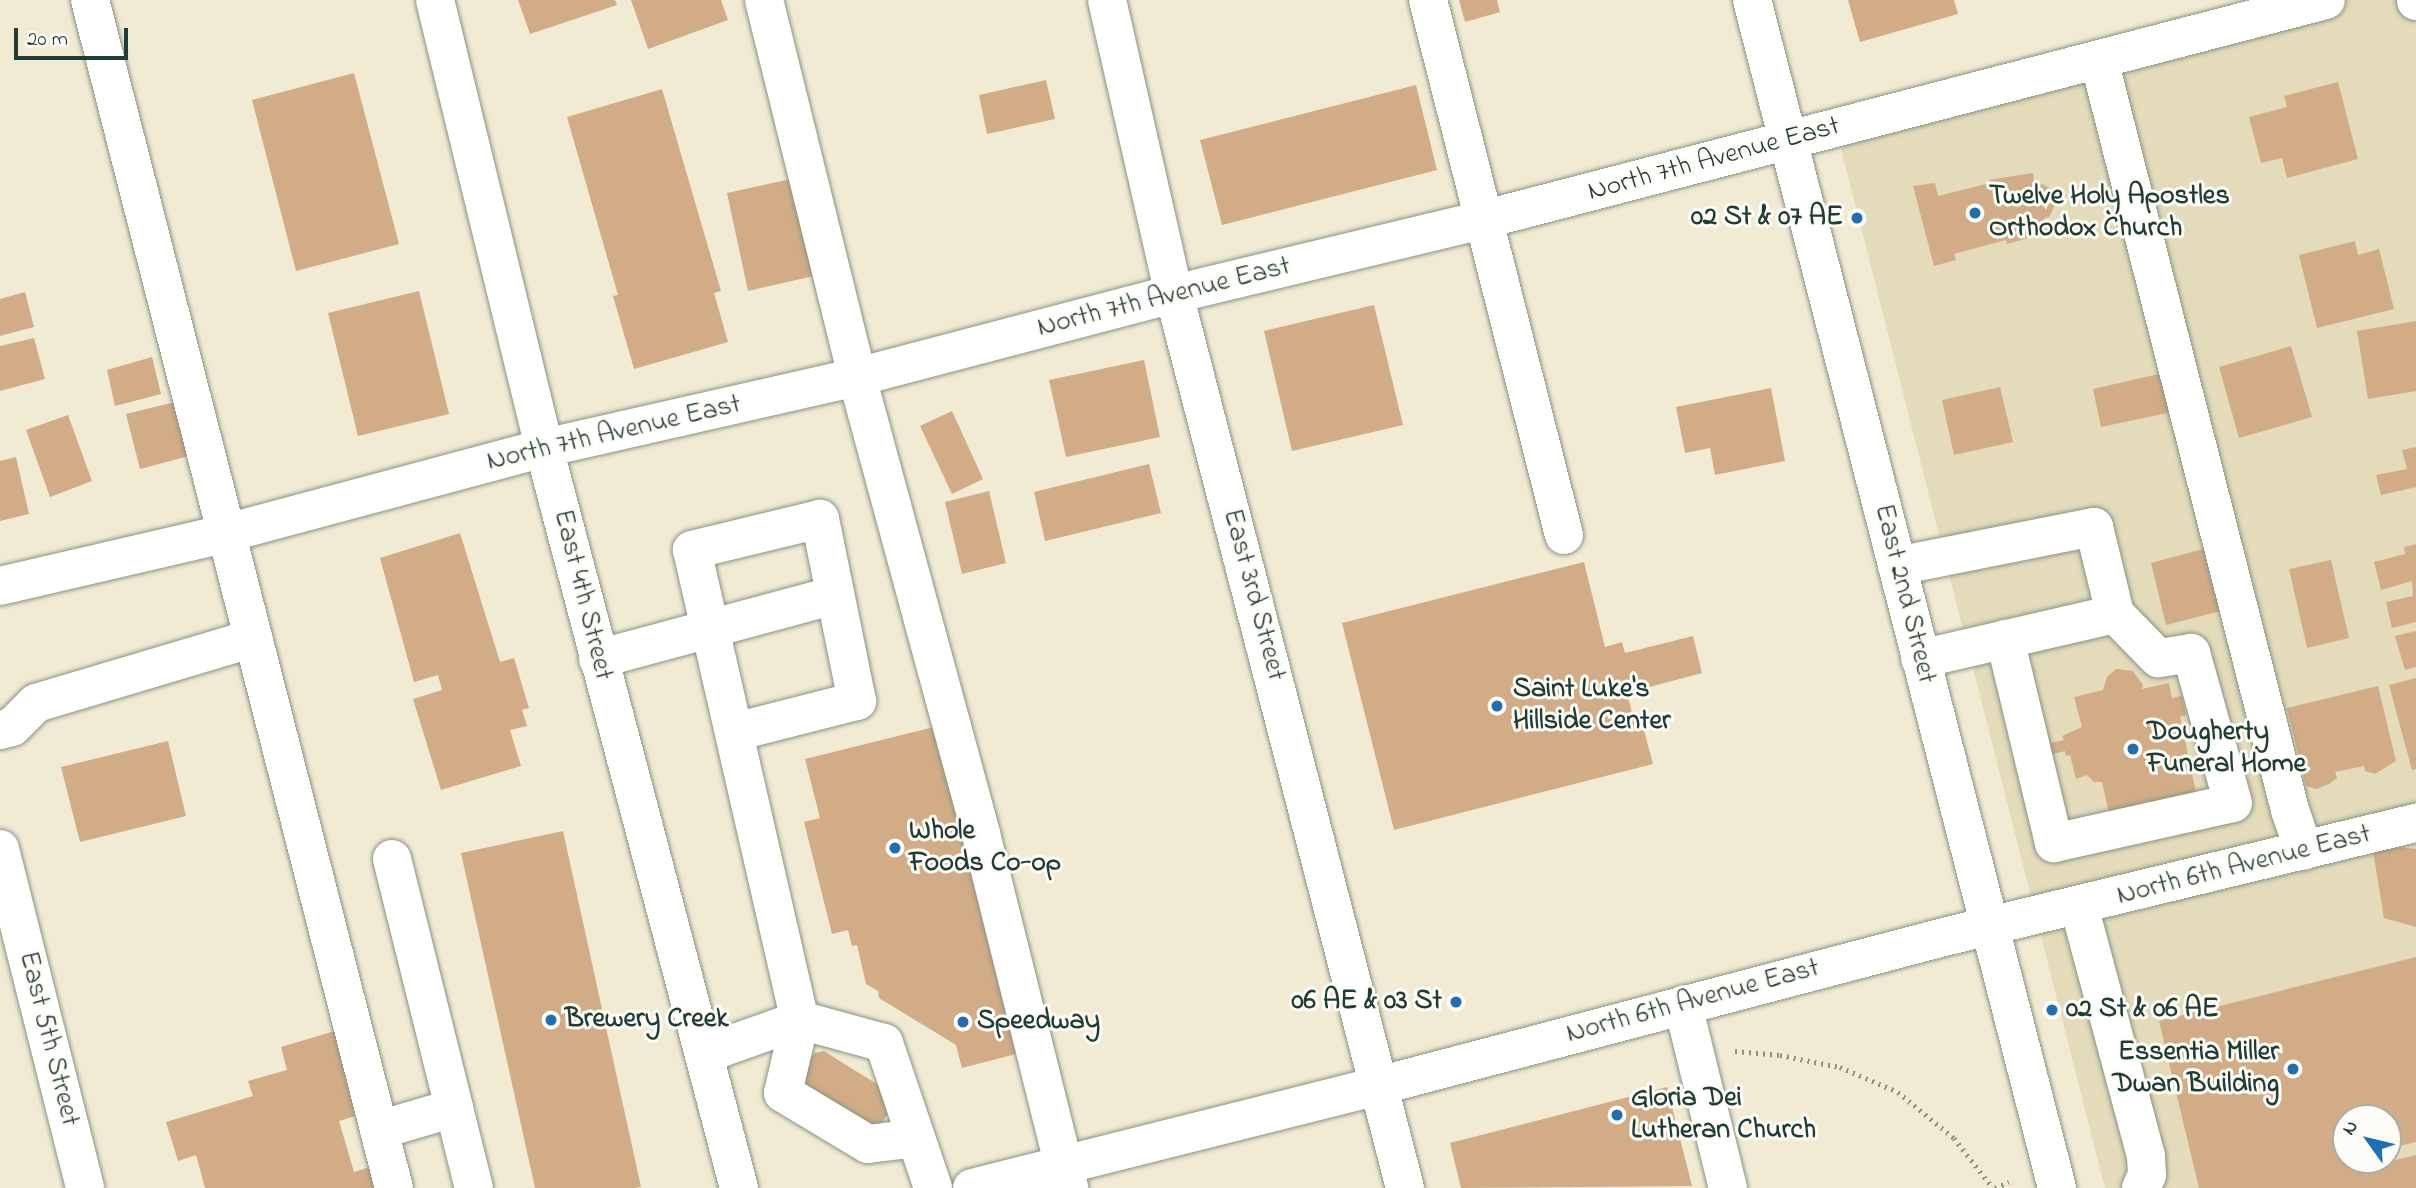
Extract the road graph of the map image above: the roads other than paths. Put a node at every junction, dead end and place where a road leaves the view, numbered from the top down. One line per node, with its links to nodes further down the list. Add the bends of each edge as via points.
1 (90, 0): 14 (street)
2 (435, 0): 13 (street, East 4th Street)
3 (764, 0): 12 (street)
4 (1107, 0): 11 (street, East 3rd Street)
5 (1428, 0): 10 (street)
6 (1752, 0): 9 (street, East 2nd Street)
7 (2326, 0): 8 (street, North 7th Avenue East)
8 (2099, 60): 9 (street, North 7th Avenue East); 29 (street)
9 (1788, 141): 10 (street, North 7th Avenue East); 16 (street, East 2nd Street)
10 (1482, 220): 11 (street, North 7th Avenue East); 15 (street)
11 (1174, 294): 12 (street, North 7th Avenue East); 36 (street, East 3rd Street)
12 (857, 377): 13 (street, North 7th Avenue East); 40 (street, via 974,808)
13 (544, 448): 14 (street, North 7th Avenue East); 23 (street, East 4th Street)
14 (227, 533): 17 (street, North 7th Avenue East); 21 (street)
15 (1564, 535)
16 (1897, 566): 19 (street, via 2094,527); 24 (street, East 2nd Street)
17 (0, 586)
18 (835, 595): 20 (street); 20 (street, via 820,519 692,550); 26 (street, via 858,701)
19 (2115, 614): 22 (street); 22 (street, via 2158,658 2191,653 2233,803 2054,843)
20 (709, 627): 23 (street); 26 (street)
21 (254, 638): 25 (street, via 36,703 12,727); 38 (street)
22 (2005, 639): 24 (street)
23 (598, 659): 35 (street, East 4th Street)
24 (1920, 659): 32 (street, East 2nd Street)
25 (0, 730)
26 (735, 732): 34 (street)
27 (2416, 823): 29 (street, North 6th Avenue East)
28 (0, 849): 41 (street, East 5th Street)
29 (2304, 851): 31 (street, North 6th Avenue East)
30 (392, 859): 37 (street)
31 (2079, 906): 32 (street, North 6th Avenue East); 50 (street, via 2147,1156 2147,1175)
32 (1988, 926): 33 (street, North 6th Avenue East); 49 (street, East 2nd Street)
33 (1683, 1005): 36 (street, North 6th Avenue East); 48 (street)
34 (800, 1020): 35 (street); 39 (street, via 884,1043); 39 (street, via 783,1093 868,1144)
35 (704, 1054): 44 (street, East 4th Street)
36 (1378, 1086): 40 (street, North 6th Avenue East); 47 (street, East 3rd Street)
37 (454, 1108): 38 (street); 43 (street)
38 (379, 1130): 42 (street)
39 (916, 1138): 45 (street)
40 (1066, 1177): 46 (street, North 6th Avenue East)
41 (85, 1188)
42 (394, 1188)
43 (474, 1188)
44 (739, 1188)
45 (933, 1188)
46 (972, 1188)
47 (1405, 1188)
48 (1728, 1188)
49 (2057, 1188)
50 (2141, 1188)

